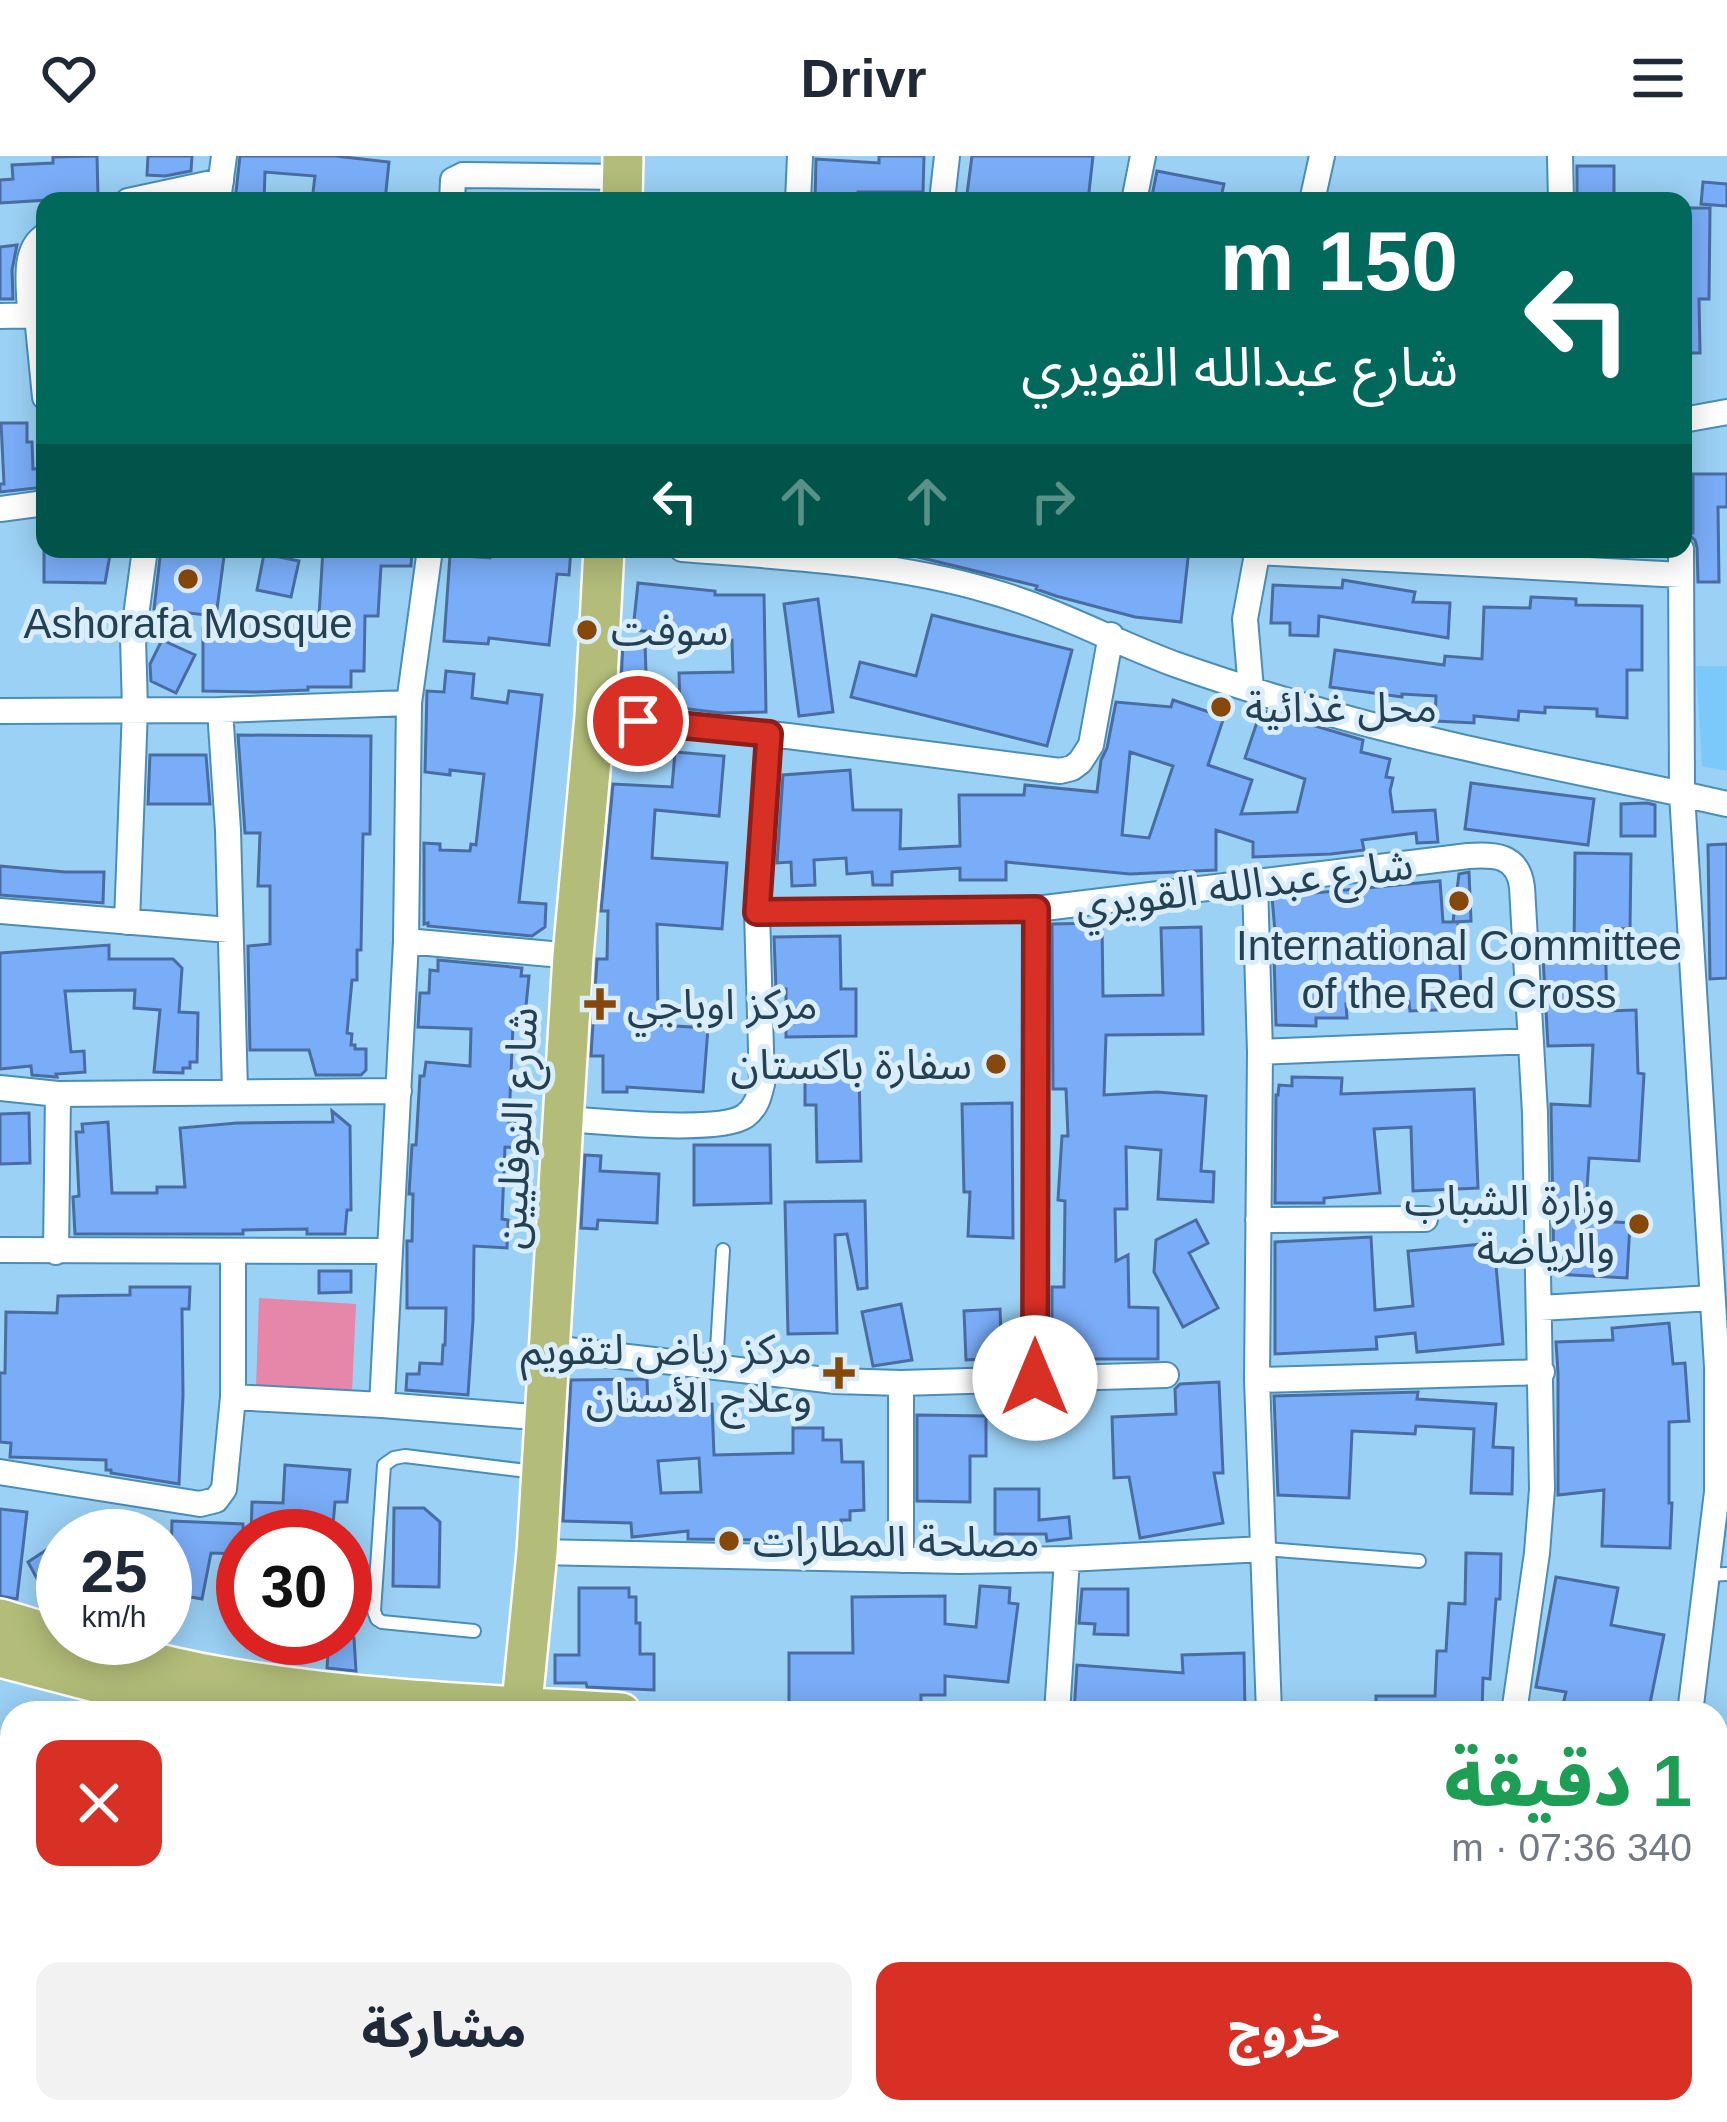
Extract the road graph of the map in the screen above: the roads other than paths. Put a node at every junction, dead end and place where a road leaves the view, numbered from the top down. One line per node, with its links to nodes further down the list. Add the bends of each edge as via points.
1 (800, 156): 11 (street)
2 (947, 156): 12 (street)
3 (1144, 156): 13 (street)
4 (1560, 156): 15 (street)
5 (1317, 157): 14 (street)
6 (471, 165): 7 (street); 10 (street, via 455,177)
7 (623, 178)
8 (221, 179): 9 (street)
9 (166, 192)
10 (453, 192)
11 (798, 192)
12 (943, 192)
13 (1136, 192)
14 (1313, 192)
15 (1561, 192)
16 (36, 241): 17 (street)
17 (36, 305)
18 (0, 316): 19 (street)
19 (36, 316)
20 (1727, 412): 21 (street)
21 (1692, 418)
22 (36, 504): 23 (street)
23 (0, 509)
24 (144, 558): 34 (street, via 133,638)
25 (429, 558): 33 (street)
26 (604, 558): 37 (main road, شارع النوفليين)
27 (809, 558): 31 (street, via 944,578)
28 (1257, 558): 32 (street, via 1245,619)
29 (1527, 558): 30 (street)
30 (1681, 562): 39 (street)
31 (1111, 635): 32 (street); 38 (street, via 1091,745 1072,768)
32 (1251, 689): 39 (street, via 1441,742)
33 (409, 703): 35 (street); 47 (street)
34 (135, 710): 35 (street); 36 (street); 45 (street)
35 (220, 710): 46 (street)
36 (0, 712)
37 (595, 716): 38 (street); 48 (main road, شارع النوفليين)
38 (769, 734): 44 (street)
39 (1682, 794): 40 (street); 63 (street)
40 (1727, 804)
41 (1255, 884): 42 (street, شارع عبدالله القويري); 49 (street, شارع عبدالله القويري, via 1505,858 1522,887); 50 (street)
42 (1036, 909): 44 (street, شارع عبدالله القويري); 69 (street)
43 (0, 911): 45 (street)
44 (757, 912): 55 (street, via 761,1084 750,1113 725,1124)
45 (127, 922): 46 (street)
46 (229, 930): 52 (street)
47 (406, 941): 48 (street); 53 (street)
48 (573, 956): 55 (main road, شارع النوفليين)
49 (1531, 1041): 50 (street); 64 (street)
50 (1260, 1052): 57 (street)
51 (0, 1088): 54 (street)
52 (235, 1091): 53 (street); 54 (street)
53 (398, 1091): 60 (street)
54 (58, 1094): 61 (street)
55 (565, 1119): 65 (main road, شارع النوفليين)
56 (1425, 1219): 57 (street)
57 (1258, 1220): 70 (street)
58 (0, 1250): 61 (street)
59 (723, 1250): 66 (lane)
60 (390, 1251): 62 (street); 73 (street)
61 (56, 1252): 62 (street)
62 (233, 1252): 72 (street)
63 (1712, 1298): 64 (street); 77 (street)
64 (1540, 1308): 67 (street)
65 (551, 1348): 66 (street); 74 (main road, شارع النوفليين)
66 (716, 1367): 71 (street)
67 (1542, 1372): 70 (street); 92 (street, via 1541,1511)
68 (1166, 1375): 69 (street)
69 (1035, 1378): 71 (street)
70 (1257, 1380): 78 (street)
71 (901, 1383): 81 (street)
72 (233, 1397): 73 (street); 75 (street, via 224,1489 216,1500 200,1504)
73 (382, 1405): 74 (street)
74 (546, 1418): 76 (main road, شارع النوفليين)
75 (0, 1472)
76 (542, 1473): 79 (main road, شارع النوفليين); 85 (lane, via 405,1456 384,1465 376,1619)
77 (1722, 1492): 83 (street)
78 (1264, 1549): 80 (street); 82 (lane); 91 (street)
79 (537, 1552): 81 (street); 89 (main road, شارع النوفليين)
80 (1067, 1559): 81 (street); 90 (street)
81 (901, 1560)
82 (1419, 1561)
83 (1717, 1575): 93 (street)
84 (0, 1619): 88 (main road, via 220,1677)
85 (474, 1631)
86 (0, 1657): 87 (main road)
87 (182, 1701)
88 (433, 1701)
89 (523, 1701)
90 (1059, 1701)
91 (1269, 1701)
92 (1516, 1701)
93 (1692, 1701)

